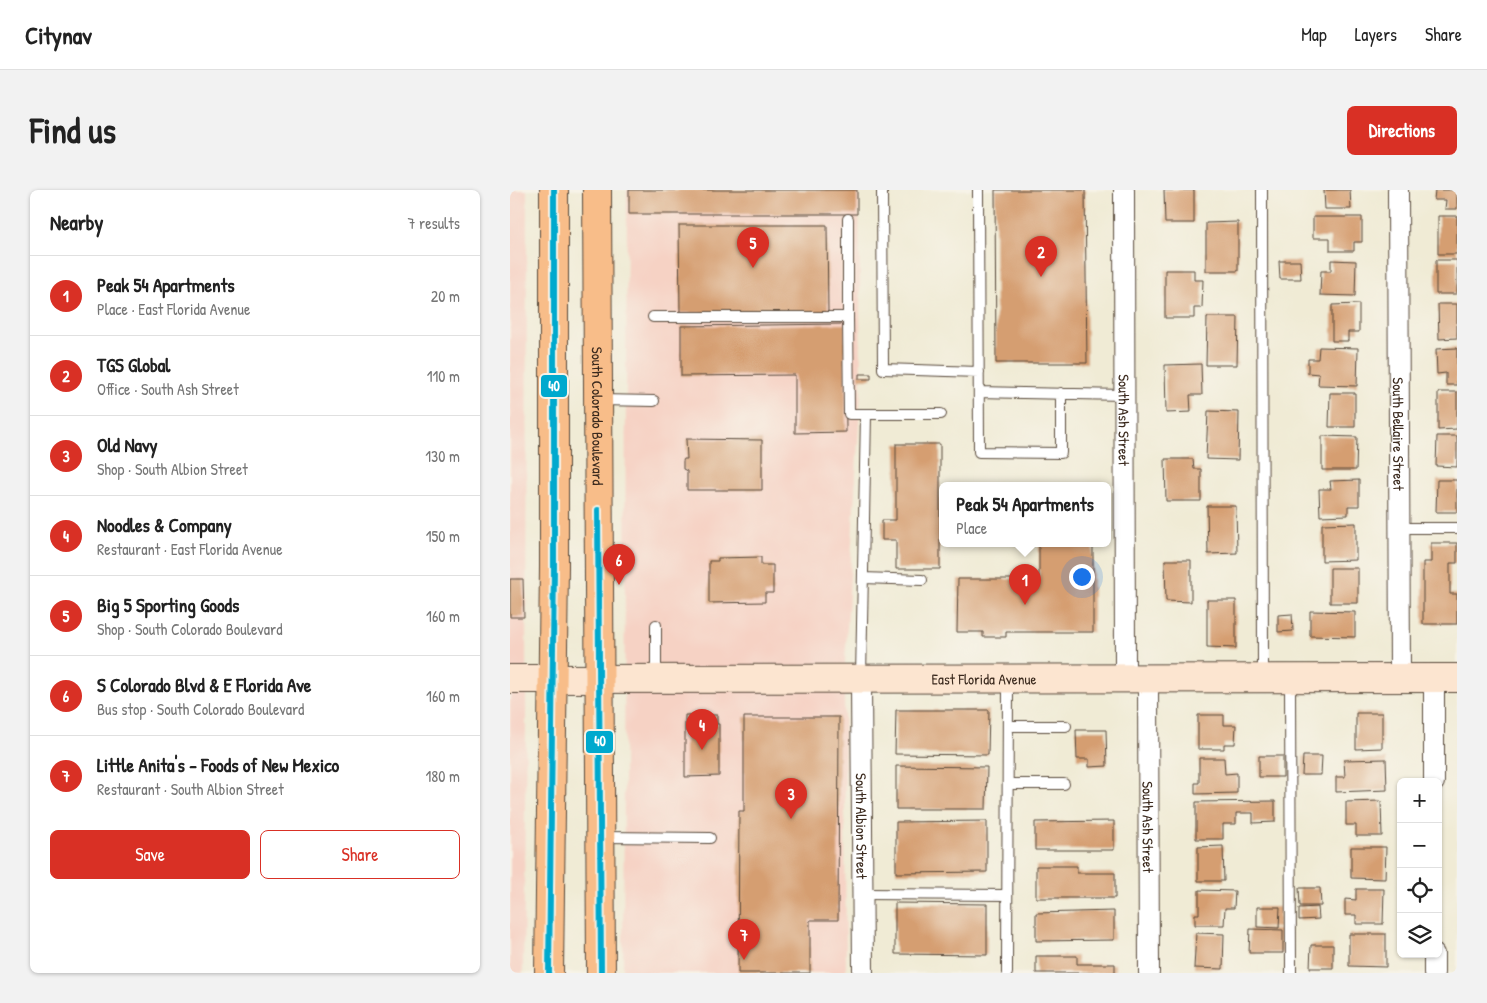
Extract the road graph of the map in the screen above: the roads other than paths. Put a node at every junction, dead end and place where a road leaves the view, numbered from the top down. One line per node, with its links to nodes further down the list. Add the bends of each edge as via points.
1 (554, 190): 27 (main road)
2 (597, 190): 15 (main road, South Colorado Boulevard)
3 (882, 190): 11 (lane, via 883,369)
4 (978, 190): 11 (lane)
5 (1124, 190): 14 (street, South Ash Street)
6 (1262, 190): 29 (lane)
7 (1398, 190): 19 (street, South Bellaire Street)
8 (848, 220): 10 (lane)
9 (653, 316): 10 (lane)
10 (848, 317): 17 (lane, via 849,414)
11 (979, 372): 12 (lane)
12 (978, 392): 13 (lane); 13 (lane, via 979,452 1061,454)
13 (1061, 394): 14 (lane)
14 (1124, 395): 28 (street, South Ash Street)
15 (598, 400): 16 (lane); 31 (main road, South Colorado Boulevard)
16 (654, 401)
17 (866, 414): 18 (lane); 21 (lane)
18 (941, 414)
19 (1400, 528): 20 (lane); 24 (street, South Bellaire Street)
20 (1457, 528)
21 (863, 578): 22 (lane); 33 (lane)
22 (922, 580)
23 (656, 625): 32 (lane)
24 (1400, 678): 25 (street, East Florida Avenue); 30 (street, East Florida Avenue)
25 (1445, 678): 37 (street)
26 (510, 679): 27 (street, East Florida Avenue)
27 (552, 679): 31 (street, East Florida Avenue); 45 (main road)
28 (1137, 679): 29 (street, East Florida Avenue); 34 (street, East Florida Avenue); 49 (street, South Ash Street)
29 (1263, 679): 30 (street, East Florida Avenue)
30 (1290, 679): 50 (lane)
31 (599, 680): 32 (street, East Florida Avenue); 40 (main road, South Colorado Boulevard)
32 (656, 680): 33 (street, East Florida Avenue)
33 (861, 680): 34 (street, East Florida Avenue); 42 (street, South Albion Street)
34 (1008, 680): 35 (lane)
35 (1008, 726): 36 (lane); 38 (lane)
36 (1066, 726)
37 (1434, 778)
38 (1008, 784): 39 (lane); 43 (lane)
39 (1064, 784)
40 (600, 837): 41 (lane); 46 (main road, South Colorado Boulevard)
41 (710, 838)
42 (862, 894): 43 (lane); 47 (street, South Albion Street)
43 (1007, 895): 48 (lane)
44 (1434, 958): 51 (street)
45 (549, 973)
46 (601, 973)
47 (863, 973)
48 (1007, 973)
49 (1149, 973)
50 (1291, 973)
51 (1434, 973)

